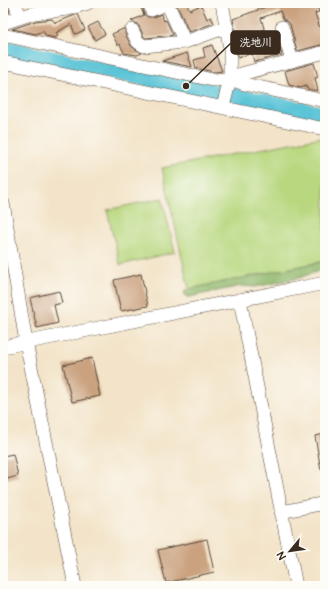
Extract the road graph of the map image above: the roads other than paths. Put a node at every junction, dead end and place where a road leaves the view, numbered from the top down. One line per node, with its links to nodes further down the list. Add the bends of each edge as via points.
1 (15, 3): 6 (street)
2 (88, 3): 6 (street)
3 (167, 3): 5 (street); 12 (street)
4 (222, 3): 8 (street)
5 (151, 10)
6 (20, 17): 7 (street)
7 (3, 23)
8 (227, 27): 12 (street); 16 (street)
9 (282, 27): 15 (street)
10 (132, 30): 12 (street, via 143,52)
11 (3, 35): 16 (street, via 214,80)
12 (185, 42)
13 (325, 52): 15 (street)
14 (3, 62): 18 (street)
15 (292, 62): 16 (street, via 241,74)
16 (230, 81): 17 (street); 18 (street)
17 (325, 101)
18 (223, 104): 19 (street)
19 (325, 130)
20 (3, 203): 21 (street)
21 (6, 233): 24 (street)
22 (325, 283): 23 (street)
23 (240, 300): 24 (street); 27 (street)
24 (26, 342): 25 (street); 28 (street)
25 (3, 346)
26 (325, 503): 27 (street)
27 (281, 512): 29 (street)
28 (74, 586)
29 (296, 586)

